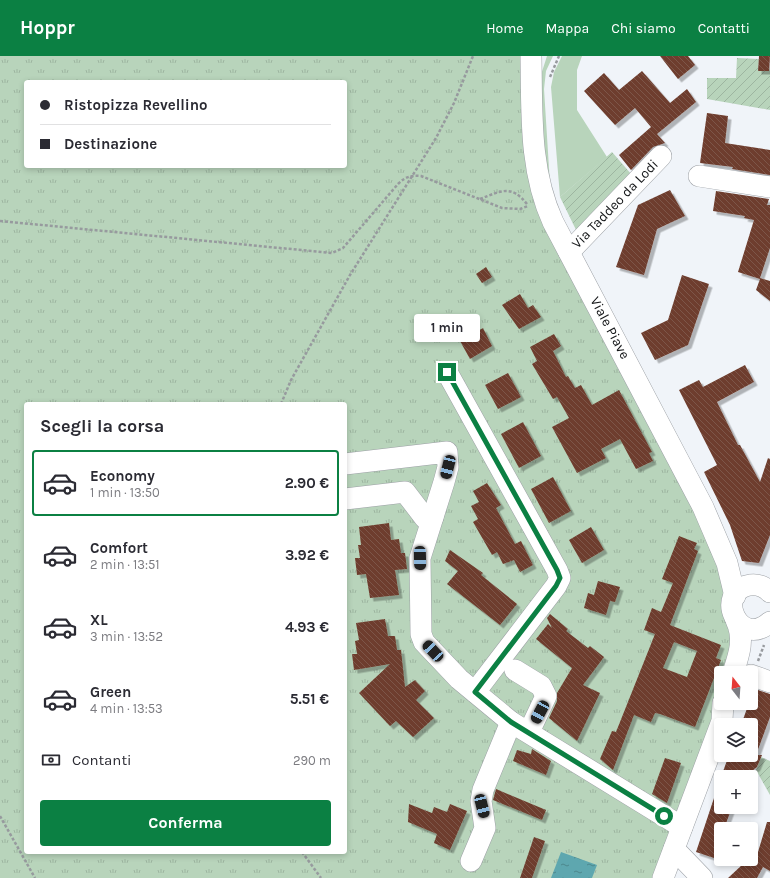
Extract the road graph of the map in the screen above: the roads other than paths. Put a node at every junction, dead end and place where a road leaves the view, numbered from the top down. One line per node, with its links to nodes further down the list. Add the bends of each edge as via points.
1 (531, 56): 3 (street, Viale Piave)
2 (538, 56): 3 (street, Viale Piave, via 533,69)
3 (540, 83): 7 (street, Viale Piave, via 536,203)
4 (661, 156): 7 (street, Via Taddeo da Lodi)
5 (700, 176): 6 (street)
6 (770, 187)
7 (569, 252): 12 (street, Viale Piave, via 691,482 727,563)
8 (447, 372): 18 (street, via 560,578)
9 (347, 464): 11 (street, via 447,452 448,467)
10 (347, 499): 11 (street, via 404,492)
11 (431, 522): 18 (street, via 420,558 421,634 424,642)
12 (756, 586): 13 (street, Viale Piave, via 732,607)
13 (736, 620): 14 (street, via 749,629); 15 (street, Viale Piave)
14 (766, 630): 16 (street)
15 (744, 666)
16 (750, 666)
17 (515, 670): 22 (street, via 541,686 546,696)
18 (475, 692): 21 (street)
19 (730, 710): 20 (street, via 729,714)
20 (723, 712): 23 (street)
21 (511, 722): 22 (street); 25 (street, via 483,790 481,801 485,828)
22 (529, 732): 23 (street)
23 (682, 827): 24 (street)
24 (674, 849): 26 (street); 27 (street)
25 (471, 861)
26 (663, 878)
27 (702, 878)

